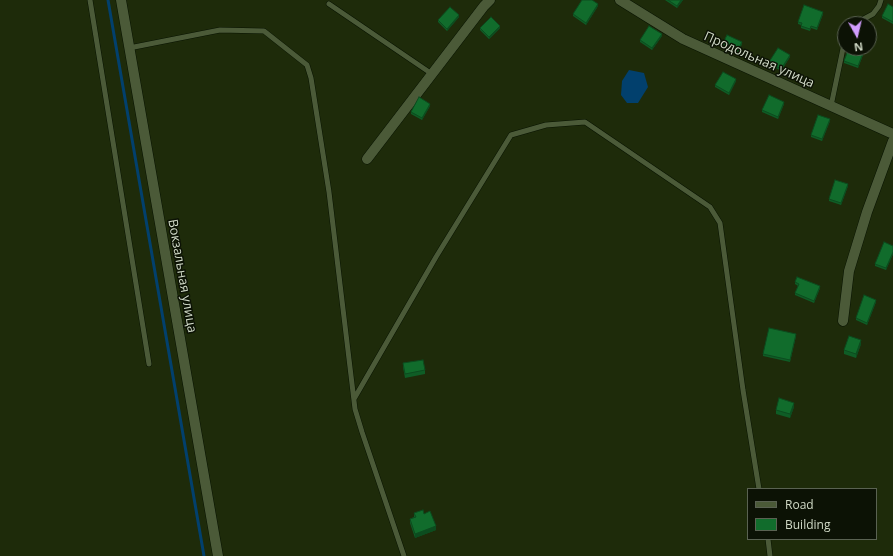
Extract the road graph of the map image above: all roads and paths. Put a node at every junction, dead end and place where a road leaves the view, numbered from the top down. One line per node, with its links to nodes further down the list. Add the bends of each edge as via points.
1 (90, 0): 16 (lane)
2 (121, 0): 8 (street, Вокзальная улица)
3 (490, 0): 10 (street)
4 (620, 0): 11 (street, Продольная улица, via 683,39)
5 (881, 0): 7 (lane, via 873,14)
6 (329, 4): 10 (lane)
7 (869, 16)
8 (129, 48): 17 (lane, via 220,30 264,30 307,65 329,192); 20 (street, Вокзальная улица)
9 (841, 56): 11 (lane)
10 (432, 74): 14 (street)
11 (831, 106): 12 (street, Продольная улица)
12 (893, 134)
13 (893, 141): 15 (street, via 849,271)
14 (367, 159)
15 (843, 321)
16 (149, 364)
17 (354, 399): 18 (lane, via 436,257 511,135 546,125 585,122 710,207 720,223); 21 (lane, via 362,432)
18 (759, 488)
19 (768, 540): 22 (lane)
20 (218, 556)
21 (404, 556)
22 (770, 556)

